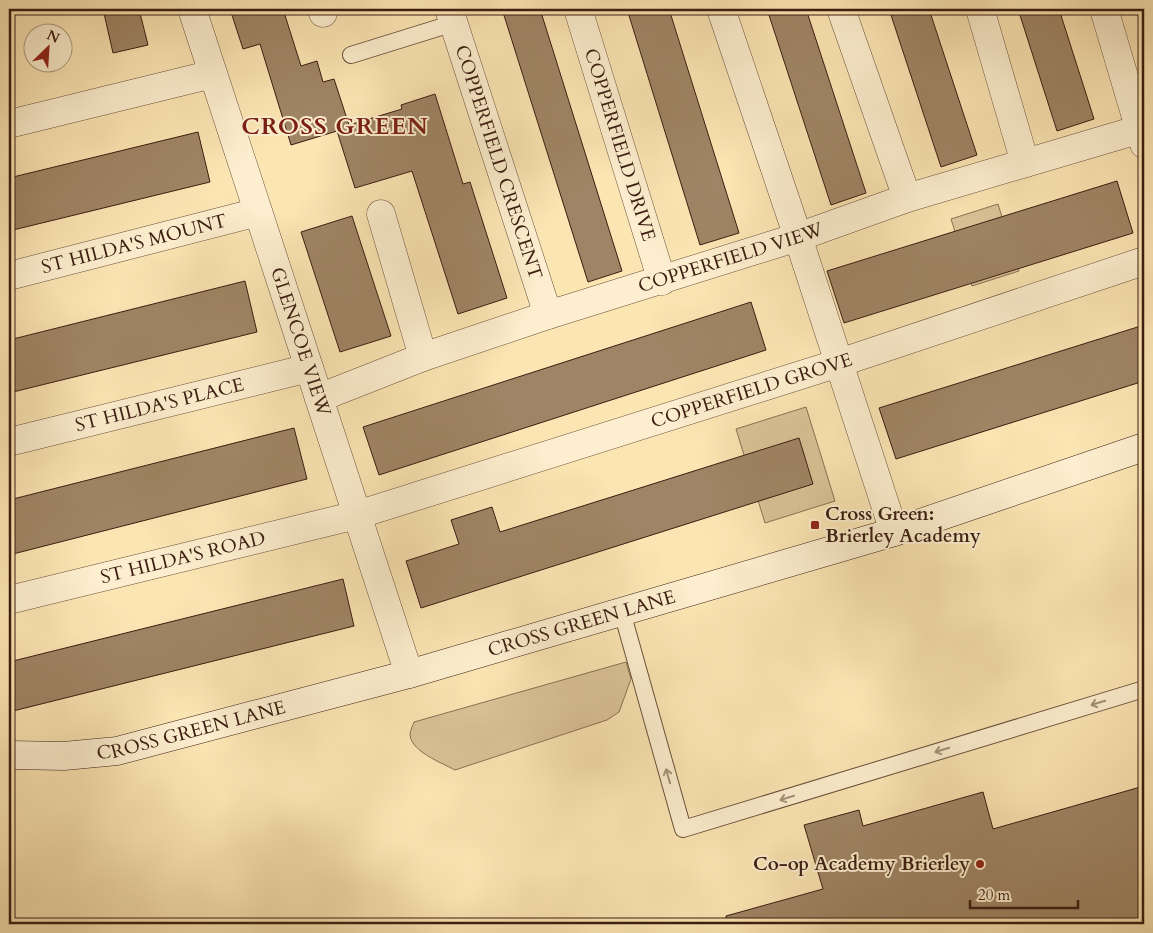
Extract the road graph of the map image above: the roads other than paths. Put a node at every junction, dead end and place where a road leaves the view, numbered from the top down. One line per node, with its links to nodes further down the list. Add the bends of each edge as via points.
1 (192, 9): 9 (street, GLENCOE VIEW)
2 (578, 9): 19 (street, COPPERFIELD DRIVE)
3 (721, 9): 16 (street)
4 (841, 9): 13 (street)
5 (980, 9): 12 (street)
6 (1104, 9): 11 (street)
7 (452, 16): 8 (lane); 20 (street, COPPERFIELD CRESCENT)
8 (350, 55)
9 (213, 74): 10 (street); 14 (street, GLENCOE VIEW)
10 (9, 124)
11 (1142, 134): 12 (street, COPPERFIELD VIEW)
12 (1025, 163): 13 (street, COPPERFIELD VIEW)
13 (907, 198): 16 (street, COPPERFIELD VIEW)
14 (258, 212): 18 (street, ST HILDA'S MOUNT); 23 (street, GLENCOE VIEW)
15 (380, 214): 21 (street)
16 (798, 237): 19 (street, COPPERFIELD VIEW); 22 (street)
17 (1144, 261): 22 (street, COPPERFIELD GROVE)
18 (9, 276)
19 (662, 281): 20 (street, COPPERFIELD VIEW)
20 (548, 315): 21 (street, COPPERFIELD VIEW)
21 (423, 357): 24 (street, COPPERFIELD VIEW)
22 (839, 363): 27 (street, COPPERFIELD GROVE); 28 (street)
23 (309, 368): 24 (street, GLENCOE VIEW); 25 (street, ST HILDA'S PLACE)
24 (319, 398): 27 (street, GLENCOE VIEW)
25 (9, 442)
26 (1144, 447): 28 (street, CROSS GREEN LANE)
27 (358, 515): 29 (street, ST HILDA'S ROAD); 31 (street, GLENCOE VIEW)
28 (894, 532): 30 (street, CROSS GREEN LANE)
29 (9, 600)
30 (622, 612): 31 (street, CROSS GREEN LANE); 32 (lane, one-way to 30, via 684,829)
31 (410, 674): 33 (street, CROSS GREEN LANE, via 117,751 64,756)
32 (1144, 689)
33 (9, 755)

